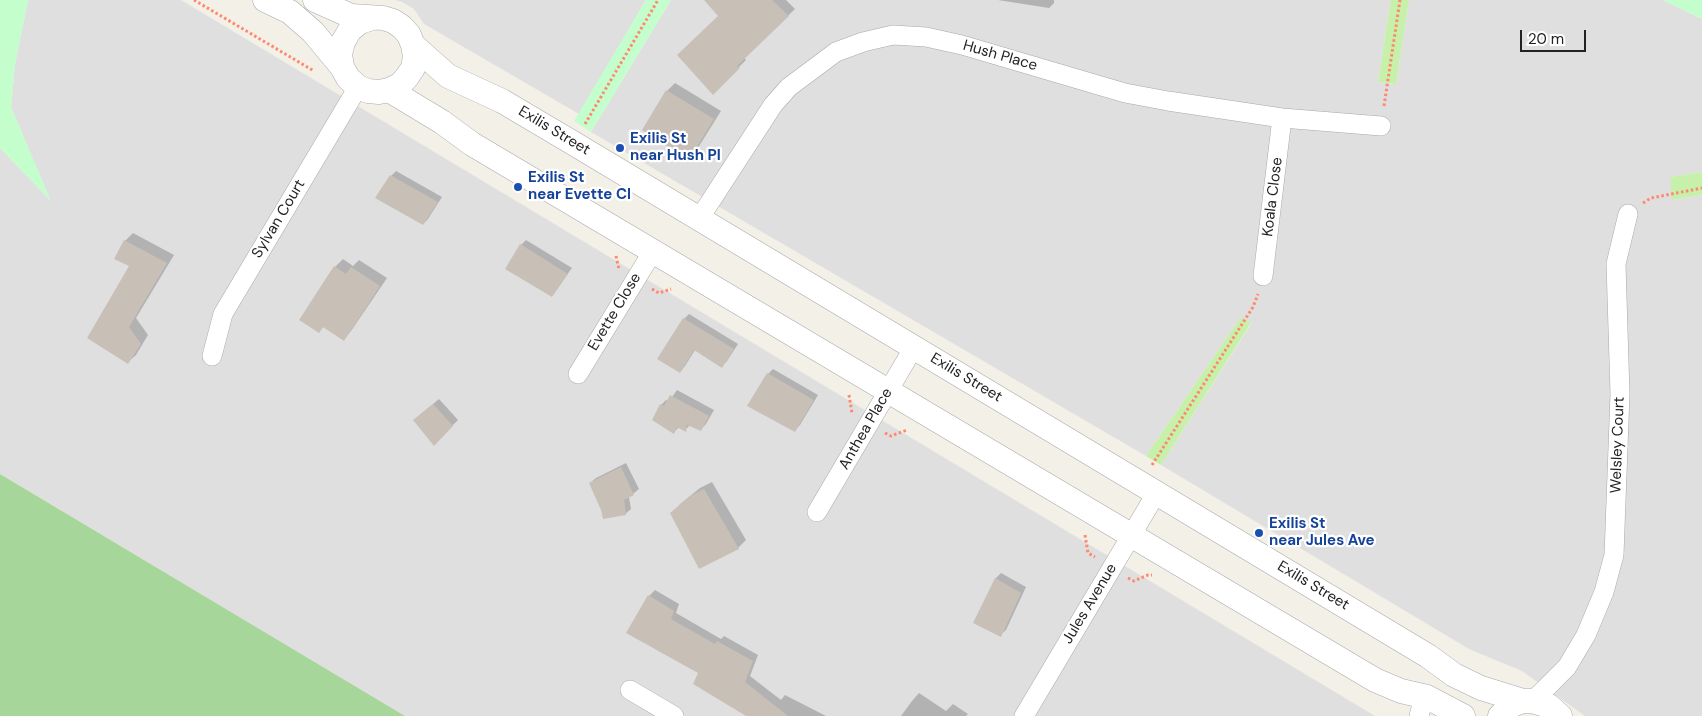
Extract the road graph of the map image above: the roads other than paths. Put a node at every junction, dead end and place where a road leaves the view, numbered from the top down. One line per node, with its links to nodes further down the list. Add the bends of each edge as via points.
1 (265, 0): 5 (street, via 290,12 313,32)
2 (315, 0): 3 (street, Exilis Street, via 351,16)
3 (372, 18): 4 (street, Exilis Street, via 388,20 402,27); 5 (street, via 350,30 340,54)
4 (413, 45): 7 (street, via 414,62 408,78); 11 (street, Exilis Street, via 448,76 502,101)
5 (342, 67): 6 (street)
6 (358, 87): 7 (street, via 368,91); 15 (street, Sylvan Court, via 223,314)
7 (390, 90): 12 (street, via 472,144)
8 (1282, 118): 9 (street, Hush Place); 11 (street, Hush Place, via 1125,93 962,44 893,35 836,52 789,87 773,105); 13 (street, Koala Close)
9 (1381, 126)
10 (1628, 214): 21 (street, Welsley Court, via 1616,264 1620,394 1614,555 1601,600)
11 (700, 219): 14 (street, Exilis Street)
12 (652, 251): 16 (street, Evette Close); 17 (street)
13 (1263, 276)
14 (914, 347): 17 (street, Anthea Place); 18 (street, Exilis Street)
15 (212, 356)
16 (578, 374)
17 (888, 391): 19 (street, Anthea Place); 20 (street)
18 (1149, 487): 20 (street, Jules Avenue); 23 (street, Exilis Street, via 1428,656 1454,675 1481,688)
19 (817, 512)
20 (1131, 535): 24 (street); 27 (street, Jules Avenue)
21 (1567, 667): 23 (street, Welsley Court, via 1545,689); 25 (street, Welsley Court)
22 (630, 690): 26 (street)
23 (1527, 701): 25 (street, Exilis Street, via 1541,702); 29 (street, via 1512,705)
24 (1421, 706): 28 (street)
25 (1558, 714)
26 (674, 716)
27 (1024, 716)
28 (1463, 716)
29 (1500, 716)

